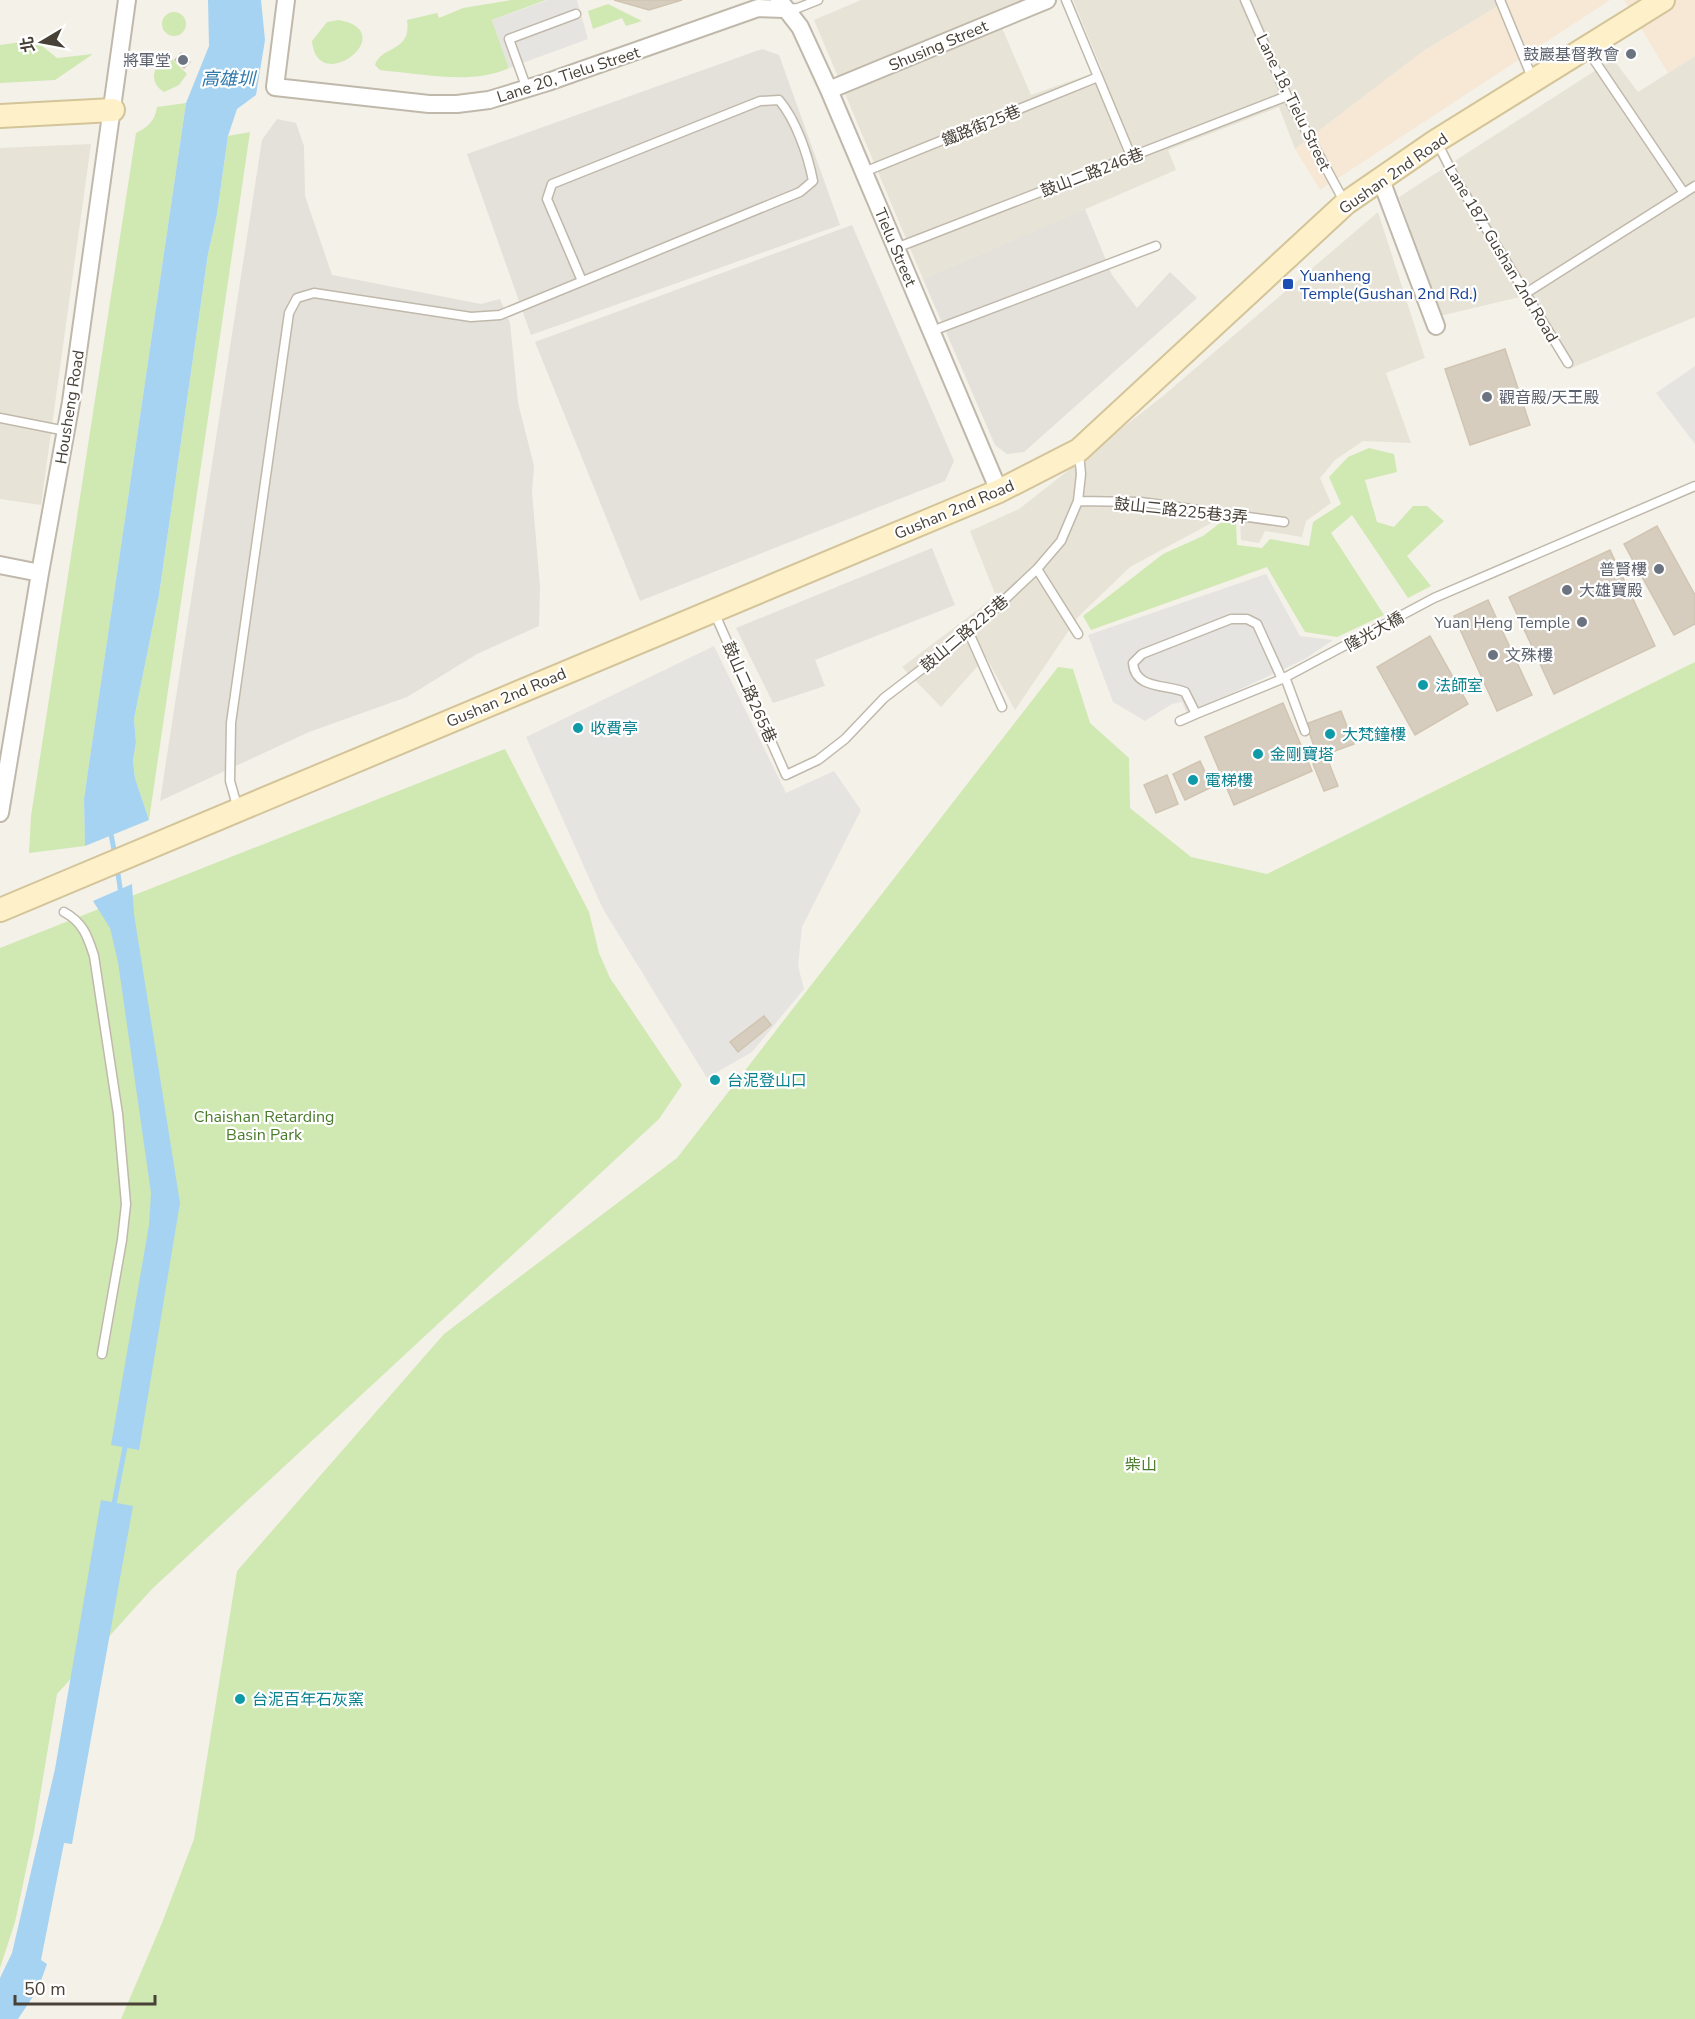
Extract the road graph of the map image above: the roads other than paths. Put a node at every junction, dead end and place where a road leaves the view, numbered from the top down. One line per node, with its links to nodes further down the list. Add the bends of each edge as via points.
1 (127, 0): 17 (street, Housheng Road)
2 (286, 0): 14 (street, Lane 20, Tielu Street, via 275,87 457,104)
3 (818, 0): 9 (lane, via 798,8)
4 (1047, 0): 15 (street, Shusing Street)
5 (1066, 0): 12 (lane)
6 (1245, 0): 16 (lane, Lane 18, Tielu Street)
7 (1500, 0): 13 (lane)
8 (1652, 3): 11 (street, Gushan 2nd Road)
9 (781, 5): 14 (street, Lane 20, Tielu Street, via 758,8); 15 (street, Tielu Street, via 800,27)
10 (576, 14): 14 (lane, via 509,39)
11 (1586, 48): 13 (street, Gushan 2nd Road); 24 (lane)
12 (1098, 77): 20 (lane); 21 (lane, 鐵路街25巷)
13 (1533, 81): 19 (street, Gushan 2nd Road)
14 (526, 89)
15 (829, 90): 21 (street, Tielu Street)
16 (1287, 96): 20 (lane, 鼓山二路246巷); 25 (lane, Lane 18, Tielu Street)
17 (113, 110): 18 (street); 34 (street, Housheng Road)
18 (0, 116)
19 (1436, 141): 22 (street, Gushan 2nd Road); 29 (lane, Lane 187, Gushan 2nd Road)
20 (1131, 156): 27 (lane, 鼓山二路246巷)
21 (864, 172): 27 (street, Tielu Street)
22 (1381, 180): 25 (street, Gushan 2nd Road); 30 (street)
23 (1695, 186): 24 (lane)
24 (1684, 194): 29 (lane)
25 (1346, 203): 35 (street, Gushan 2nd Road)
26 (1155, 246): 31 (lane)
27 (896, 248): 31 (street, Tielu Street)
28 (582, 281): 28 (lane, via 800,192 813,182 787,110 779,100 760,101 552,184 547,199); 52 (lane, via 490,316 471,317 314,293 297,298 290,313 231,723 230,781)
29 (1526, 293): 32 (lane, Lane 187, Gushan 2nd Road)
30 (1436, 326)
31 (932, 331): 37 (street, Tielu Street)
32 (1568, 363)
33 (0, 418): 34 (lane)
34 (66, 431): 42 (street, Housheng Road)
35 (1078, 450): 37 (street, Gushan 2nd Road); 38 (lane, 鼓山二路225巷)
36 (1695, 486): 46 (lane, 隆光大橋, via 1434,598)
37 (999, 490): 43 (street, Gushan 2nd Road)
38 (1078, 501): 39 (lane, 鼓山二路225巷3弄, via 1141,502); 41 (lane, 鼓山二路225巷, via 1061,541)
39 (1284, 522)
40 (0, 565): 42 (street)
41 (1037, 569): 44 (lane, 鼓山二路225巷); 45 (lane)
42 (40, 573): 53 (street, Housheng Road)
43 (713, 609): 51 (lane, 鼓山二路265巷); 52 (street, Gushan 2nd Road)
44 (969, 633): 47 (lane); 51 (lane, 鼓山二路225巷, via 884,698 818,760)
45 (1078, 634)
46 (1284, 678): 48 (lane, 隆光大橋); 48 (lane, via 1257,624 1247,619 1231,619 1135,660 1133,667 1139,678 1183,691); 50 (lane)
47 (1002, 707)
48 (1196, 714): 49 (lane, 隆光大橋)
49 (1180, 721)
50 (1305, 731)
51 (786, 774)
52 (238, 809): 54 (street, Gushan 2nd Road)
53 (0, 813)
54 (0, 910)
55 (64, 912): 56 (lane, via 83,928 94,956 125,1169 122,1240)
56 (102, 1354)

